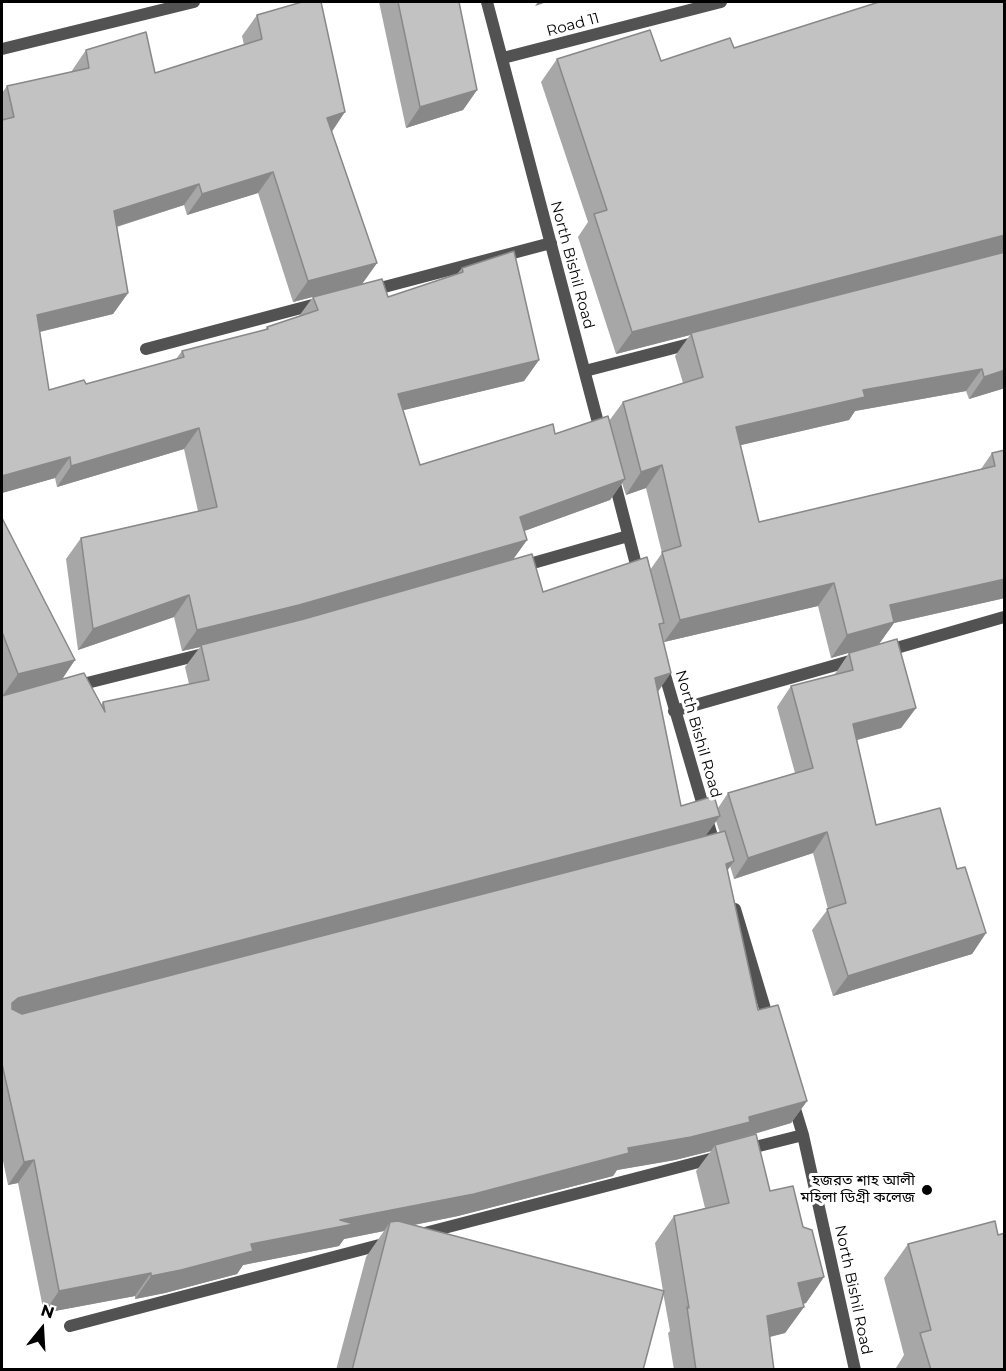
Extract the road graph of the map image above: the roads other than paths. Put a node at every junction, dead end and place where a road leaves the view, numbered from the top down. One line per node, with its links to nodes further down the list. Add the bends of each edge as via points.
1 (194, 2): 4 (street)
2 (487, 2): 5 (street, North Bishil Road)
3 (721, 2): 5 (street, Road 11)
4 (2, 50)
5 (502, 58): 6 (street, North Bishil Road)
6 (550, 243): 7 (street); 11 (street, North Bishil Road)
7 (354, 294)
8 (331, 301): 10 (street)
9 (709, 339): 11 (street)
10 (146, 349)
11 (585, 371): 12 (street, North Bishil Road)
12 (628, 536): 13 (street); 14 (street, North Bishil Road)
13 (503, 572)
14 (642, 591)
15 (1005, 617): 19 (street)
16 (218, 651): 18 (street)
17 (660, 656): 19 (street, North Bishil Road)
18 (58, 690)
19 (674, 711): 20 (street, North Bishil Road, via 709,846)
20 (722, 866)
21 (732, 900): 22 (street)
22 (772, 1034)
23 (789, 1090): 24 (street, North Bishil Road)
24 (803, 1135): 25 (street); 26 (street, North Bishil Road)
25 (70, 1326)
26 (855, 1370)

